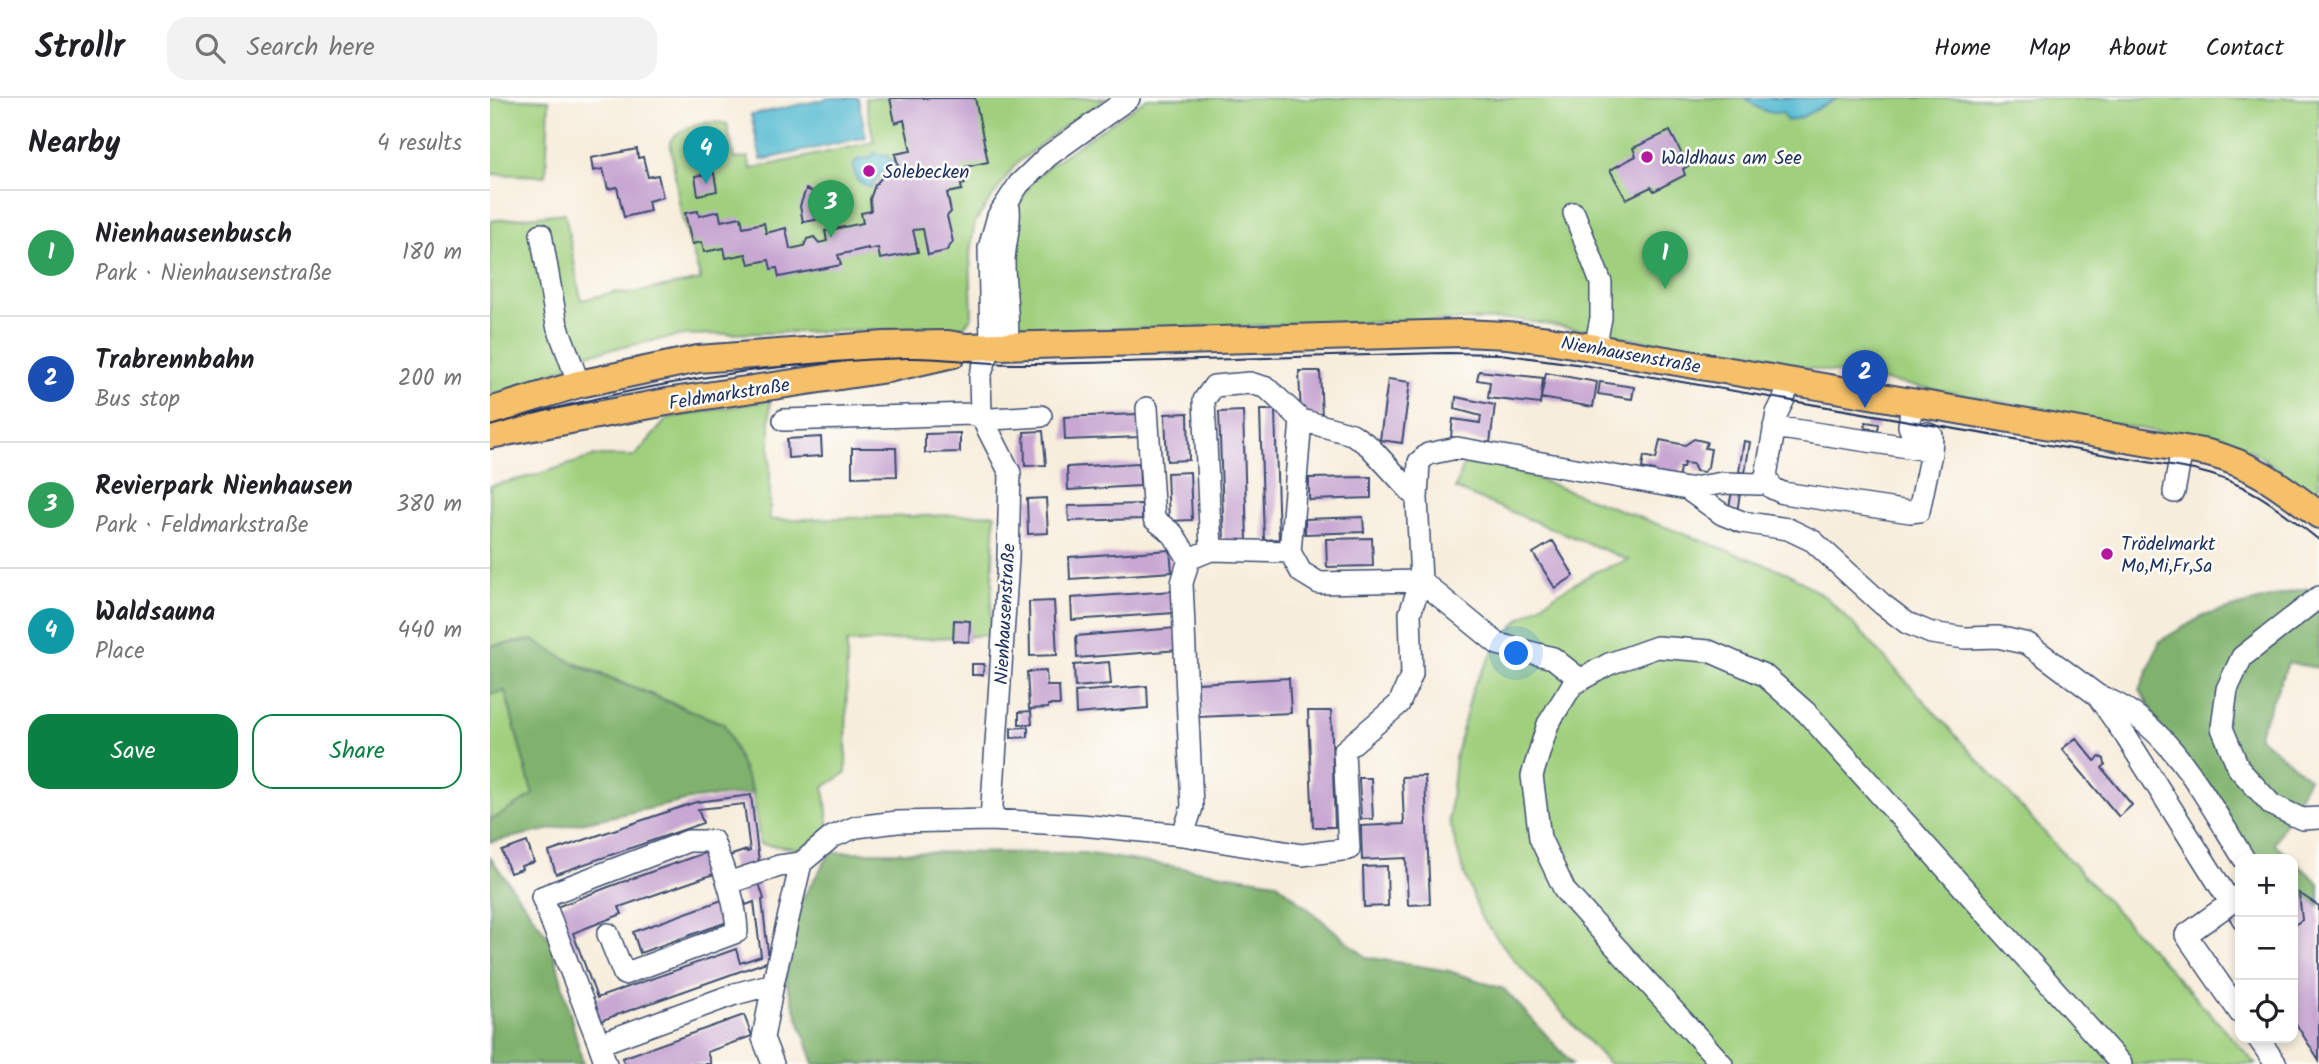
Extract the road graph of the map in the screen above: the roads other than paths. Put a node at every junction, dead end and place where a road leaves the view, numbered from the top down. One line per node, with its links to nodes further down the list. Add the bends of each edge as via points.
1 (1129, 98): 4 (street, via 1048,156 1019,184 998,216 989,248)
2 (1574, 213): 5 (street, via 1601,283)
3 (541, 234): 7 (street, via 557,325)
4 (988, 346): 5 (main road, Nienhausenstraße, via 1462,333); 7 (main road, Feldmarkstraße, via 885,345 698,359); 11 (street, Nienhausenstraße, via 980,376); 16 (main road, Feldmarkstraße, via 887,369 672,401)
5 (1595, 348): 6 (main road, Nienhausenstraße)
6 (1788, 381): 8 (main road, Nienhausenstraße); 15 (street)
7 (579, 384): 10 (main road, Feldmarkstraße)
8 (1912, 402): 17 (main road, Nienhausenstraße); 18 (street, via 1909,426 1932,436)
9 (1147, 408): 26 (street, via 1154,520 1172,534)
10 (490, 411)
11 (981, 416): 12 (street); 13 (street); 32 (street, Nienhausenstraße, via 1010,473)
12 (1041, 416)
13 (784, 420)
14 (1301, 420): 22 (street, via 1352,434); 24 (street, via 1266,388 1250,383 1214,386 1204,400); 25 (street)
15 (1774, 427): 18 (street); 19 (street)
16 (490, 435)
17 (2182, 449): 21 (street); 23 (main road, Nienhausenstraße, via 2235,460 2256,470)
18 (1931, 453): 19 (street, via 1919,512 1783,493 1772,488)
19 (1766, 476): 20 (street, via 1760,484)
20 (1687, 489): 22 (street, via 1457,448 1428,454 1419,462); 30 (street, via 1742,522 1788,529 1813,541 1907,623 1931,634 2028,643)
21 (2174, 492)
22 (1418, 498): 27 (street)
23 (2319, 515)
24 (1211, 550): 25 (street); 26 (street)
25 (1290, 552): 27 (street, via 1301,572 1320,583)
26 (1189, 559): 33 (street, via 1182,583 1192,807)
27 (1421, 582): 29 (street, via 1498,644 1553,658); 33 (street, via 1409,613 1412,674 1399,704 1344,751 1349,849 1302,855)
28 (2319, 597): 31 (street, via 2242,657 2227,689 2222,728 2239,769 2272,804 2302,819)
29 (1581, 680): 44 (street, via 1573,684 1548,724 1532,776 1540,838 1564,891); 45 (street, via 1609,664 1657,647 1709,651 1764,675 1807,713)
30 (2096, 695): 34 (street, via 2117,703 2162,738); 37 (street)
31 (2319, 818)
32 (991, 820): 33 (street); 35 (street, via 856,827 832,837)
33 (1183, 835)
34 (2241, 854)
35 (802, 863): 36 (street); 39 (street)
36 (728, 883): 38 (street, via 737,932 624,974); 42 (street, via 713,841 688,841 542,897)
37 (2235, 899): 40 (street, via 2186,935)
38 (608, 934)
39 (773, 984): 42 (street, via 735,995); 43 (street, via 763,1038)
40 (2235, 1006)
41 (2261, 1043): 46 (street)
42 (603, 1054)
43 (773, 1064)
44 (1723, 1064)
45 (2121, 1064)
46 (2276, 1064)

